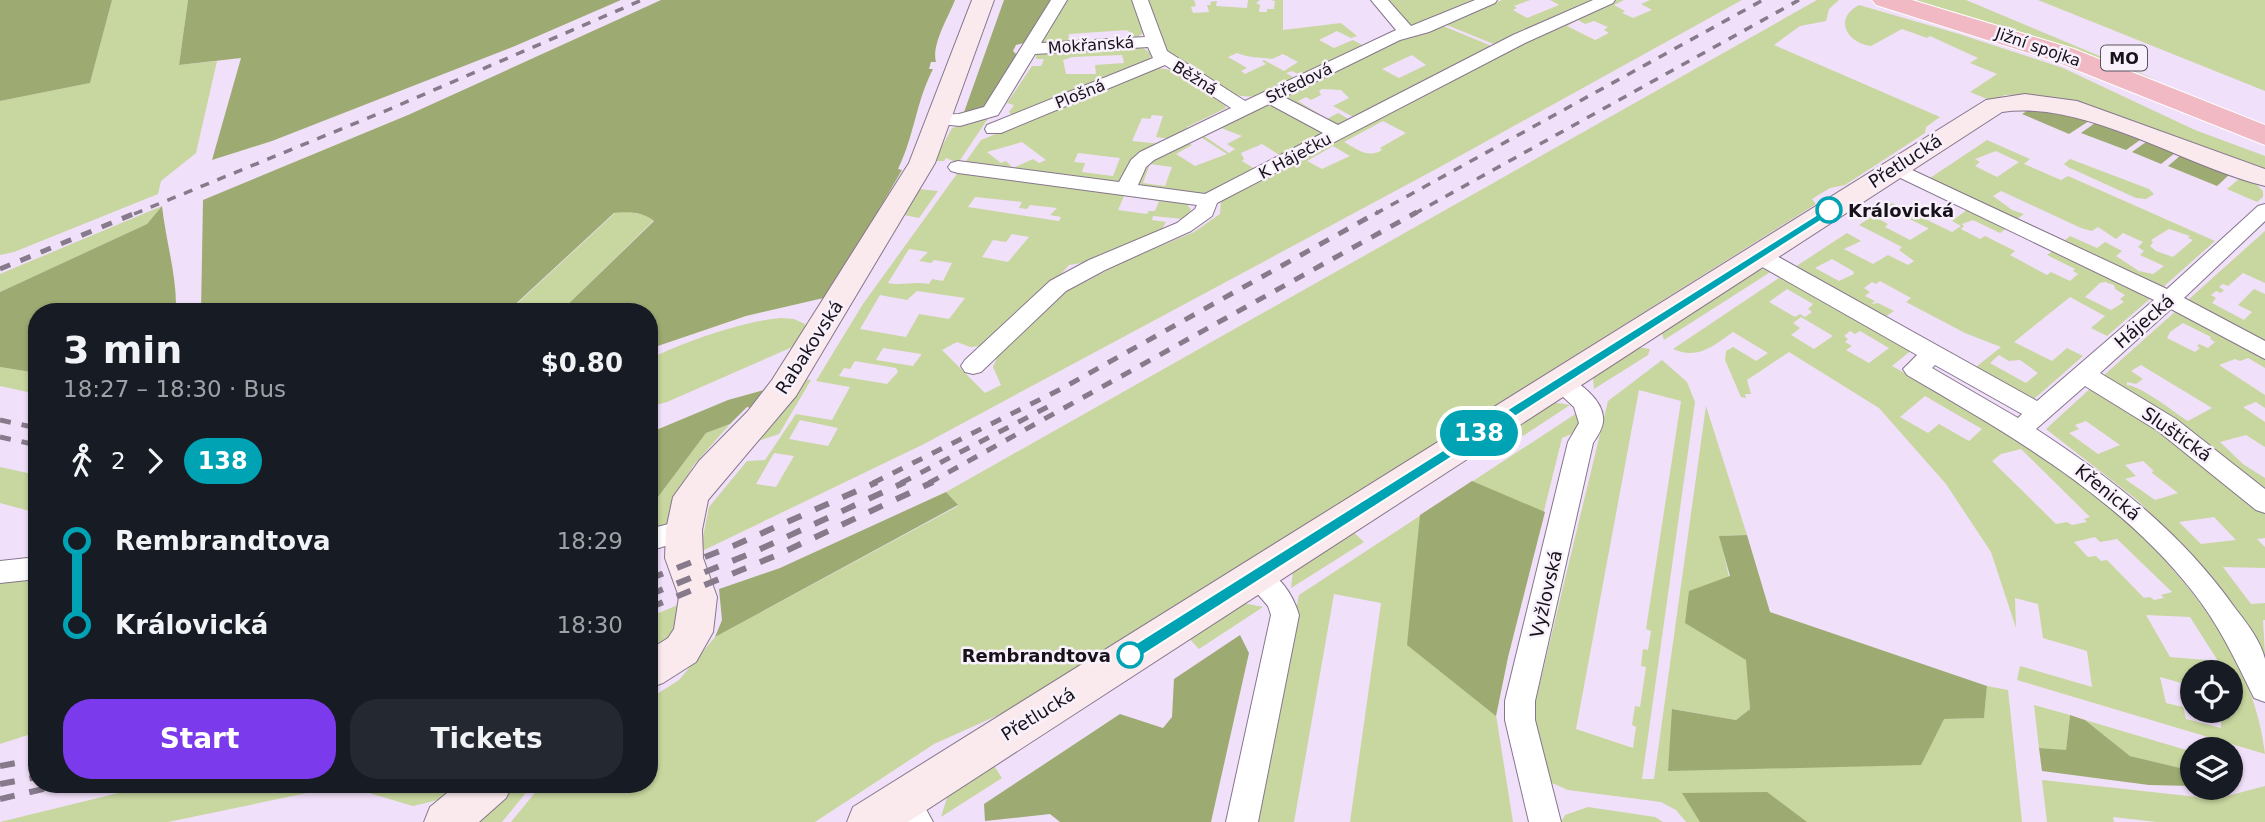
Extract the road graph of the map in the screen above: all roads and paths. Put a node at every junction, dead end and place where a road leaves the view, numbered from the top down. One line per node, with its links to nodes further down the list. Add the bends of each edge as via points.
1 (983, 0): 16 (street, Rabakovská)
2 (1059, 0): 11 (street, Mokřanská)
3 (1140, 0): 10 (street, Běžná)
4 (1379, 0): 9 (street)
5 (1489, 0): 9 (street, Středová)
6 (1607, 0): 18 (street, K Háječku, via 1519,39)
7 (1893, 2): 19 (highway, Jižní spojka / MO, via 2030,43)
8 (2016, 14): 15 (highway, Jižní spojka / MO)
9 (1407, 32): 13 (street, Středová)
10 (1153, 42): 11 (street, Mokřanská); 12 (street, Běžná)
11 (1029, 49): 16 (street, Mokřanská, via 991,111 960,120)
12 (1165, 60): 14 (street, Běžná); 17 (street, Plošná)
13 (1271, 97): 14 (street, Středová); 18 (street)
14 (1245, 109): 23 (street, Středová, via 1147,156)
15 (2265, 115)
16 (938, 119): 34 (street, Rabakovská, via 922,163 830,316 784,388 694,493)
17 (994, 129)
18 (1338, 133): 24 (street, K Háječku)
19 (2265, 136)
20 (958, 167): 23 (street)
21 (1895, 168): 22 (street, Přetlucká, via 1995,105 2025,101 2098,115); 26 (street, Přetlucká); 27 (street)
22 (2265, 178)
23 (1126, 188): 24 (street)
24 (1208, 200): 29 (street, via 1205,212 1184,228 1097,264 1058,286)
25 (2265, 210): 27 (street, Hájecká)
26 (1758, 255): 31 (street, Přetlucká); 32 (street, Křenická, via 1934,354 1915,369)
27 (2169, 299): 28 (street); 30 (street, Hájecká)
28 (2265, 351)
29 (973, 366)
30 (2083, 374): 32 (street, Hájecká); 33 (street, Sluštická, via 2167,425)
31 (1559, 382): 38 (street, Přetlucká); 46 (street, Vyžlovská, via 1586,401 1593,421 1581,442 1520,701 1520,720)
32 (2030, 421): 40 (street, Křenická, via 2174,551 2227,618)
33 (2265, 503)
34 (684, 530): 35 (street); 39 (street, Rabakovská, via 684,558 698,597 693,632 682,650)
35 (658, 537)
36 (28, 569): 37 (street)
37 (0, 572)
38 (1256, 576): 42 (street, Přetlucká); 45 (street, via 1281,601 1285,615)
39 (658, 665)
40 (2265, 689)
41 (480, 793): 43 (street)
42 (911, 811): 44 (street, Přetlucká)
43 (446, 822)
44 (869, 822)
45 (1242, 822)
46 (1545, 822)

